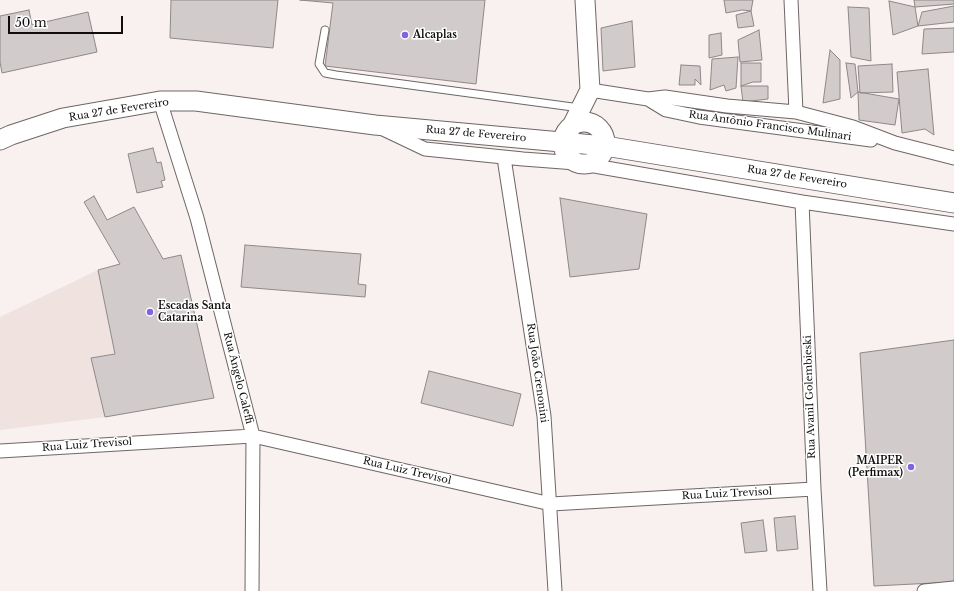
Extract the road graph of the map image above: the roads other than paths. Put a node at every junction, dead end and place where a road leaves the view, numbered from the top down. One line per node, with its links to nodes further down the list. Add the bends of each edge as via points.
1 (585, 0): 4 (main road)
2 (791, 0): 8 (street)
3 (325, 30): 7 (lane, via 319,64 325,72 336,76)
4 (590, 90): 5 (street, Rua Antônio Francisco Mulinari); 7 (main road); 10 (main road)
5 (648, 99): 8 (street, Rua Antônio Francisco Mulinari, via 665,98); 13 (street, Rua Antônio Francisco Mulinari, via 666,110 699,117)
6 (160, 101): 9 (main road, Rua 27 de Fevereiro, via 196,101); 12 (main road, Rua 27 de Fevereiro, via 63,118); 21 (street, Rua Ângelo Caleffi, via 197,218)
7 (582, 108): 11 (main road)
8 (796, 112): 13 (street, Rua Antônio Francisco Mulinari, via 853,127)
9 (375, 125): 11 (main road, Rua 27 de Fevereiro, via 510,138); 15 (street, via 425,149)
10 (597, 127): 11 (main road, via 584,123); 14 (main road, via 604,138)
11 (567, 134): 14 (main road, Rua 27 de Fevereiro); 17 (main road, via 566,153)
12 (0, 140)
13 (894, 143): 16 (street, Rua Antônio Francisco Mulinari)
14 (605, 146): 17 (main road, via 596,161); 19 (main road, Rua 27 de Fevereiro)
15 (504, 158): 17 (street); 24 (street, Rua João Crenonini, via 544,416)
16 (954, 158)
17 (580, 163): 18 (street)
18 (802, 202): 20 (street); 23 (street, Rua AvaniI Golembieski)
19 (954, 203)
20 (954, 224)
21 (253, 436): 22 (street, Rua Luiz Trevisol); 24 (street, Rua Luiz Trevisol); 26 (street, Rua Ângelo Caleffi)
22 (0, 451)
23 (814, 489): 24 (street, Rua Luiz Trevisol); 28 (street, Rua AvaniI Golembieski)
24 (551, 504): 27 (street, Rua João Crenonini)
25 (954, 588): 29 (street)
26 (252, 591)
27 (555, 591)
28 (820, 591)
29 (924, 591)

